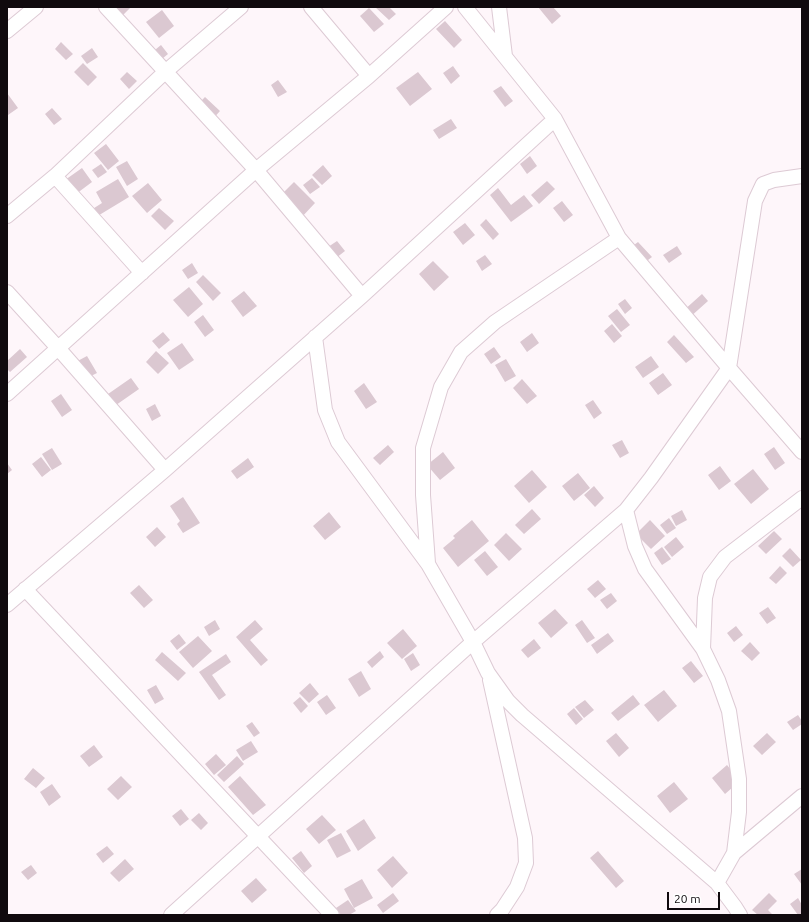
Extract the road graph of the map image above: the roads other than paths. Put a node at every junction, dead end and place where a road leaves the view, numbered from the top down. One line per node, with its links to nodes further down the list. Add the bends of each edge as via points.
1 (36, 7): 8 (street)
2 (106, 7): 10 (street)
3 (241, 7): 10 (street)
4 (311, 7): 11 (street)
5 (446, 7): 11 (street)
6 (465, 7): 9 (street)
7 (499, 7): 9 (street)
8 (9, 25)
9 (505, 57): 12 (street)
10 (165, 72): 13 (street); 14 (street)
11 (370, 76): 13 (street)
12 (555, 119): 17 (street); 20 (street)
13 (256, 170): 18 (street); 20 (street)
14 (55, 176): 16 (street); 18 (street)
15 (802, 176): 23 (street, via 763,184 755,201)
16 (7, 216)
17 (619, 238): 23 (street); 29 (street, via 495,322 462,352 441,387 423,448 422,495)
18 (142, 273): 22 (street)
19 (7, 292): 22 (street)
20 (362, 296): 21 (street)
21 (315, 337): 26 (street); 29 (street, via 325,410 338,442)
22 (58, 348): 24 (street); 26 (street)
23 (728, 368): 25 (street); 28 (street)
24 (7, 394)
25 (802, 452)
26 (165, 470): 30 (street)
27 (802, 498): 33 (street, via 726,557 710,577 705,598)
28 (626, 510): 32 (street); 33 (street, via 635,546 645,569)
29 (428, 564): 32 (street)
30 (26, 589): 31 (street); 36 (street)
31 (7, 605)
32 (473, 642): 34 (street); 36 (street)
33 (703, 649): 37 (street, via 729,711 739,779 739,812)
34 (488, 673): 38 (street, via 508,701 522,714); 41 (street, via 525,838 526,856 517,887)
35 (802, 796): 37 (street)
36 (257, 836): 39 (street); 40 (street)
37 (734, 853): 38 (street)
38 (717, 883): 42 (street)
39 (171, 915)
40 (332, 915)
41 (497, 915)
42 (740, 915)

